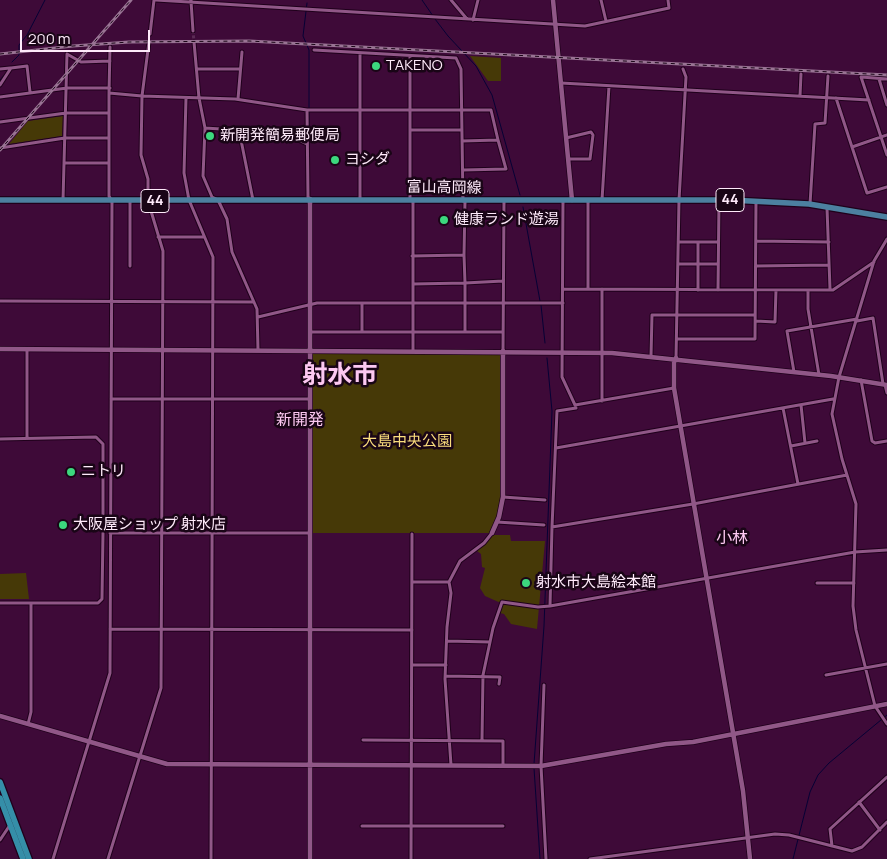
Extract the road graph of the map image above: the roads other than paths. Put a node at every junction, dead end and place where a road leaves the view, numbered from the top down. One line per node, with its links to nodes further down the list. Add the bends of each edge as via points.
1 (155, 0): 2 (street); 13 (street)
2 (191, 0): 8 (street); 12 (street)
3 (451, 0): 8 (street)
4 (478, 0): 9 (street)
5 (553, 0): 11 (street)
6 (601, 0): 10 (street)
7 (668, 0): 10 (street, via 669,8)
8 (467, 20): 9 (street)
9 (473, 20): 11 (street)
10 (606, 21): 11 (street, via 585,26)
11 (555, 24): 31 (street)
12 (193, 32)
13 (150, 34)
14 (149, 42): 40 (street)
15 (194, 42): 23 (street)
16 (110, 47): 21 (street)
17 (314, 50): 19 (street)
18 (242, 52): 24 (street)
19 (360, 53): 20 (street); 50 (street)
20 (410, 56): 51 (street); 52 (street, via 456,58 462,69)
21 (110, 61): 34 (street, via 81,62 67,54); 35 (street)
22 (10, 68): 26 (street); 32 (street); 37 (street, via 27,66)
23 (198, 68): 24 (street); 43 (street)
24 (240, 69): 46 (street)
25 (683, 69): 36 (street)
26 (0, 70)
27 (801, 74): 41 (street)
28 (828, 76): 44 (street)
29 (879, 79): 30 (street); 47 (street, via 861,78); 48 (street)
30 (887, 79)
31 (561, 83): 33 (street); 64 (street)
32 (0, 85)
33 (609, 86): 36 (street); 88 (street)
34 (67, 88): 35 (street); 37 (street); 53 (street)
35 (110, 88): 38 (street)
36 (685, 89): 41 (street); 89 (street)
37 (30, 92): 39 (street)
38 (109, 93): 40 (street); 54 (street)
39 (0, 96)
40 (142, 96): 42 (street); 92 (street, via 141,155 148,179)
41 (800, 96): 44 (street)
42 (186, 98): 43 (street); 81 (street, via 184,173)
43 (199, 98): 46 (street); 56 (street)
44 (827, 98): 45 (street); 96 (street, via 825,123 815,124)
45 (836, 98): 47 (street); 68 (street)
46 (238, 100): 49 (street)
47 (869, 100): 61 (street)
48 (887, 105)
49 (307, 110): 50 (street); 67 (street)
50 (359, 110): 51 (street); 77 (street)
51 (410, 111): 52 (street); 58 (street)
52 (462, 111): 59 (street); 65 (street, via 491,110)
53 (66, 113): 54 (street); 55 (street); 62 (street)
54 (109, 113): 63 (street)
55 (0, 122)
56 (205, 128): 57 (street); 82 (street, via 203,176 212,196)
57 (239, 130): 67 (street, via 283,133); 83 (street)
58 (411, 130): 59 (street); 84 (street)
59 (462, 130): 66 (street)
60 (887, 135): 61 (street)
61 (881, 137): 68 (street); 70 (street)
62 (65, 138): 63 (street); 69 (street); 73 (street)
63 (109, 138): 72 (street)
64 (566, 138): 71 (street); 71 (street, via 591,132 593,135 590,159)
65 (498, 140): 66 (street); 74 (street, via 506,169)
66 (462, 141): 74 (street)
67 (307, 144): 76 (street)
68 (852, 147): 75 (street, via 867,193)
69 (0, 148)
70 (887, 155)
71 (568, 159): 86 (street)
72 (109, 162): 73 (street); 79 (street)
73 (64, 163): 91 (street)
74 (462, 170): 93 (street)
75 (887, 186)
76 (310, 199): 77 (main road, 富山高岡線 / 44); 83 (main road, 富山高岡線 / 44); 138 (street)
77 (360, 199): 84 (main road, 富山高岡線 / 44)
78 (0, 200): 91 (main road, 富山高岡線 / 44)
79 (111, 200): 80 (main road, 富山高岡線 / 44); 91 (main road, 富山高岡線 / 44); 131 (street)
80 (130, 200): 92 (main road, 富山高岡線 / 44); 114 (street)
81 (190, 200): 82 (main road, 富山高岡線 / 44); 92 (main road, 富山高岡線 / 44); 100 (street)
82 (218, 200): 83 (main road, 富山高岡線 / 44); 133 (street, via 227,219 232,252)
83 (253, 200)
84 (412, 200): 93 (main road, 富山高岡線 / 44); 108 (street)
85 (563, 200): 86 (main road, 富山高岡線 / 44); 94 (main road, 富山高岡線 / 44); 119 (street)
86 (572, 200): 87 (main road, 富山高岡線 / 44)
87 (588, 200): 88 (main road, 富山高岡線 / 44); 120 (street)
88 (602, 200): 89 (main road, 富山高岡線 / 44)
89 (678, 200): 90 (main road, 富山高岡線 / 44); 102 (street)
90 (719, 200): 95 (main road, 富山高岡線 / 44); 104 (street)
91 (63, 201)
92 (148, 201): 99 (street)
93 (464, 201): 94 (main road, 富山高岡線 / 44); 107 (street)
94 (504, 201): 116 (street)
95 (756, 202): 96 (main road, 富山高岡線 / 44); 105 (street)
96 (810, 204): 97 (main road, 富山高岡線 / 44)
97 (827, 207): 98 (main road, 富山高岡線 / 44); 106 (street)
98 (887, 217)
99 (158, 238): 100 (street); 132 (street, via 163,251)
100 (204, 238): 130 (street, via 213,257)
101 (887, 239): 109 (street)
102 (678, 242): 103 (street); 110 (street)
103 (698, 242): 104 (street); 111 (street)
104 (718, 242): 112 (street)
105 (756, 242): 106 (street); 115 (street)
106 (829, 242): 113 (street)
107 (464, 255): 108 (street); 117 (street)
108 (412, 256): 118 (street)
109 (874, 261): 122 (street); 143 (street)
110 (679, 264): 111 (street); 123 (street)
111 (698, 264): 112 (street); 124 (street)
112 (718, 264): 125 (street)
113 (830, 265): 115 (street); 122 (street)
114 (130, 266)
115 (756, 266): 126 (street)
116 (503, 281): 117 (street); 137 (street)
117 (465, 283): 118 (street); 136 (street)
118 (413, 284): 135 (street)
119 (563, 289): 120 (street); 139 (street)
120 (588, 289): 121 (street)
121 (602, 289): 123 (street); 162 (street)
122 (830, 289): 128 (street)
123 (678, 290): 124 (street); 140 (street)
124 (698, 290): 125 (street)
125 (718, 290): 126 (street)
126 (756, 290): 127 (street); 141 (street)
127 (776, 290): 128 (street); 144 (street, via 775,322)
128 (808, 290): 145 (street)
129 (0, 301): 131 (street)
130 (213, 301): 132 (street); 133 (street); 156 (street)
131 (111, 302): 132 (street); 154 (street)
132 (163, 302): 155 (street)
133 (254, 302): 142 (street)
134 (362, 303): 135 (street); 138 (street); 147 (street)
135 (413, 303): 136 (street); 148 (street)
136 (464, 303): 137 (street); 149 (street)
137 (503, 303): 139 (street); 150 (street)
138 (311, 304): 142 (street); 146 (street)
139 (563, 304): 161 (street)
140 (678, 314): 141 (street); 151 (street); 163 (street, via 652,315)
141 (755, 315): 144 (street)
142 (258, 317): 157 (street)
143 (857, 320): 145 (street); 167 (street); 169 (street, via 873,318)
144 (756, 321): 151 (street, via 755,339)
145 (811, 327): 165 (street, via 787,331); 166 (street)
146 (311, 332): 147 (street); 158 (street)
147 (362, 332): 148 (street)
148 (413, 332): 149 (street); 159 (street)
149 (465, 332): 150 (street)
150 (503, 332): 160 (street)
151 (677, 338): 164 (street)
152 (0, 349): 153 (street)
153 (27, 349): 154 (street); 182 (street)
154 (110, 349): 155 (street); 172 (street)
155 (162, 349): 156 (street); 173 (street)
156 (212, 350): 157 (street); 174 (street)
157 (258, 350): 158 (street)
158 (310, 350): 159 (street); 175 (street)
159 (412, 350): 160 (street)
160 (503, 351): 161 (street); 191 (street)
161 (563, 351): 162 (street); 177 (street, via 562,377 575,406)
162 (602, 352): 163 (street); 177 (street)
163 (651, 356): 164 (street)
164 (676, 358): 165 (street); 170 (street)
165 (794, 372): 166 (street)
166 (819, 374): 167 (street)
167 (838, 377): 168 (street); 176 (street)
168 (861, 380): 169 (street); 185 (street, via 872,441)
169 (885, 384): 171 (street)
170 (674, 388): 177 (street); 181 (street)
171 (887, 393)
172 (111, 399): 173 (street); 197 (street)
173 (162, 399): 174 (street); 198 (street)
174 (212, 399): 175 (street); 199 (street)
175 (310, 399): 201 (street)
176 (833, 399): 178 (street); 189 (street, via 834,427)
177 (602, 401)
178 (801, 405): 180 (street); 186 (street)
179 (576, 408): 188 (street, via 558,411)
180 (783, 408): 181 (street); 187 (street)
181 (680, 426): 188 (street); 193 (street)
182 (27, 437): 183 (street); 211 (street, via 96,437 103,444 102,599 98,603)
183 (0, 439)
184 (817, 441): 186 (street)
185 (887, 441)
186 (805, 443): 187 (street)
187 (791, 446): 190 (street)
188 (556, 448): 196 (street)
189 (847, 475): 190 (street); 204 (street, via 856,504)
190 (798, 484): 193 (street)
191 (503, 498): 192 (street); 194 (street)
192 (545, 500)
193 (693, 504): 196 (street); 205 (street)
194 (497, 522): 195 (street); 200 (street)
195 (544, 525)
196 (552, 527): 212 (street)
197 (110, 533): 198 (street); 213 (street)
198 (162, 533): 199 (street); 214 (street)
199 (212, 533): 201 (street); 215 (street)
200 (492, 533): 207 (street, via 460,561)
201 (310, 534): 216 (street)
202 (412, 534): 206 (street)
203 (887, 550): 204 (street)
204 (855, 552): 205 (street); 209 (street)
205 (706, 578): 212 (street); 234 (street)
206 (412, 582): 207 (street); 217 (street)
207 (449, 582): 218 (street)
208 (817, 583): 209 (street)
209 (854, 584): 223 (street, via 856,630)
210 (0, 603): 211 (street)
211 (31, 603): 232 (street, via 31,712)
212 (550, 606): 219 (street, via 502,602)
213 (110, 630): 214 (street); 239 (street, via 110,673)
214 (162, 630): 215 (street); 240 (street, via 161,688)
215 (212, 630): 216 (street); 241 (street)
216 (310, 630): 217 (street); 242 (street)
217 (412, 630): 221 (street)
218 (447, 641): 219 (street); 222 (street)
219 (490, 642): 225 (street)
220 (887, 664): 223 (street)
221 (411, 665): 222 (street); 236 (street)
222 (446, 665): 226 (street)
223 (865, 668): 224 (street); 230 (street)
224 (826, 674)
225 (483, 675): 226 (street); 227 (street, via 500,677); 238 (street)
226 (446, 676): 237 (street)
227 (499, 684)
228 (544, 685): 246 (street)
229 (887, 704): 230 (street)
230 (875, 706): 233 (street); 234 (street)
231 (0, 716): 232 (street)
232 (28, 724): 239 (street)
233 (887, 724)
234 (734, 732): 246 (street, via 692,742); 257 (street)
235 (363, 740): 236 (street)
236 (412, 740): 237 (street); 244 (street)
237 (451, 740): 238 (street); 243 (street)
238 (482, 740): 245 (street, via 503,741)
239 (89, 742): 240 (street); 262 (street)
240 (139, 758): 241 (street, via 167,764); 263 (street)
241 (211, 764): 242 (street); 264 (street)
242 (309, 765): 244 (street); 265 (street)
243 (451, 765): 244 (street); 245 (street)
244 (412, 766): 254 (street)
245 (503, 766): 246 (street)
246 (541, 766): 267 (street)
247 (887, 777): 250 (street)
248 (0, 782): 261 (highway)
249 (0, 798): 252 (highway)
250 (859, 802): 256 (street); 259 (street, via 830,830)
251 (887, 822): 256 (street)
252 (10, 825): 258 (street); 260 (highway)
253 (362, 826): 254 (street)
254 (411, 826): 255 (street); 266 (street)
255 (503, 826)
256 (880, 830): 259 (street, via 857,850)
257 (749, 839): 259 (street, via 775,834); 268 (street); 269 (street)
258 (0, 840)
259 (832, 846)
260 (23, 859)
261 (29, 859)
262 (53, 859)
263 (108, 859)
264 (211, 859)
265 (310, 859)
266 (412, 859)
267 (546, 859)
268 (590, 859)
269 (750, 859)

